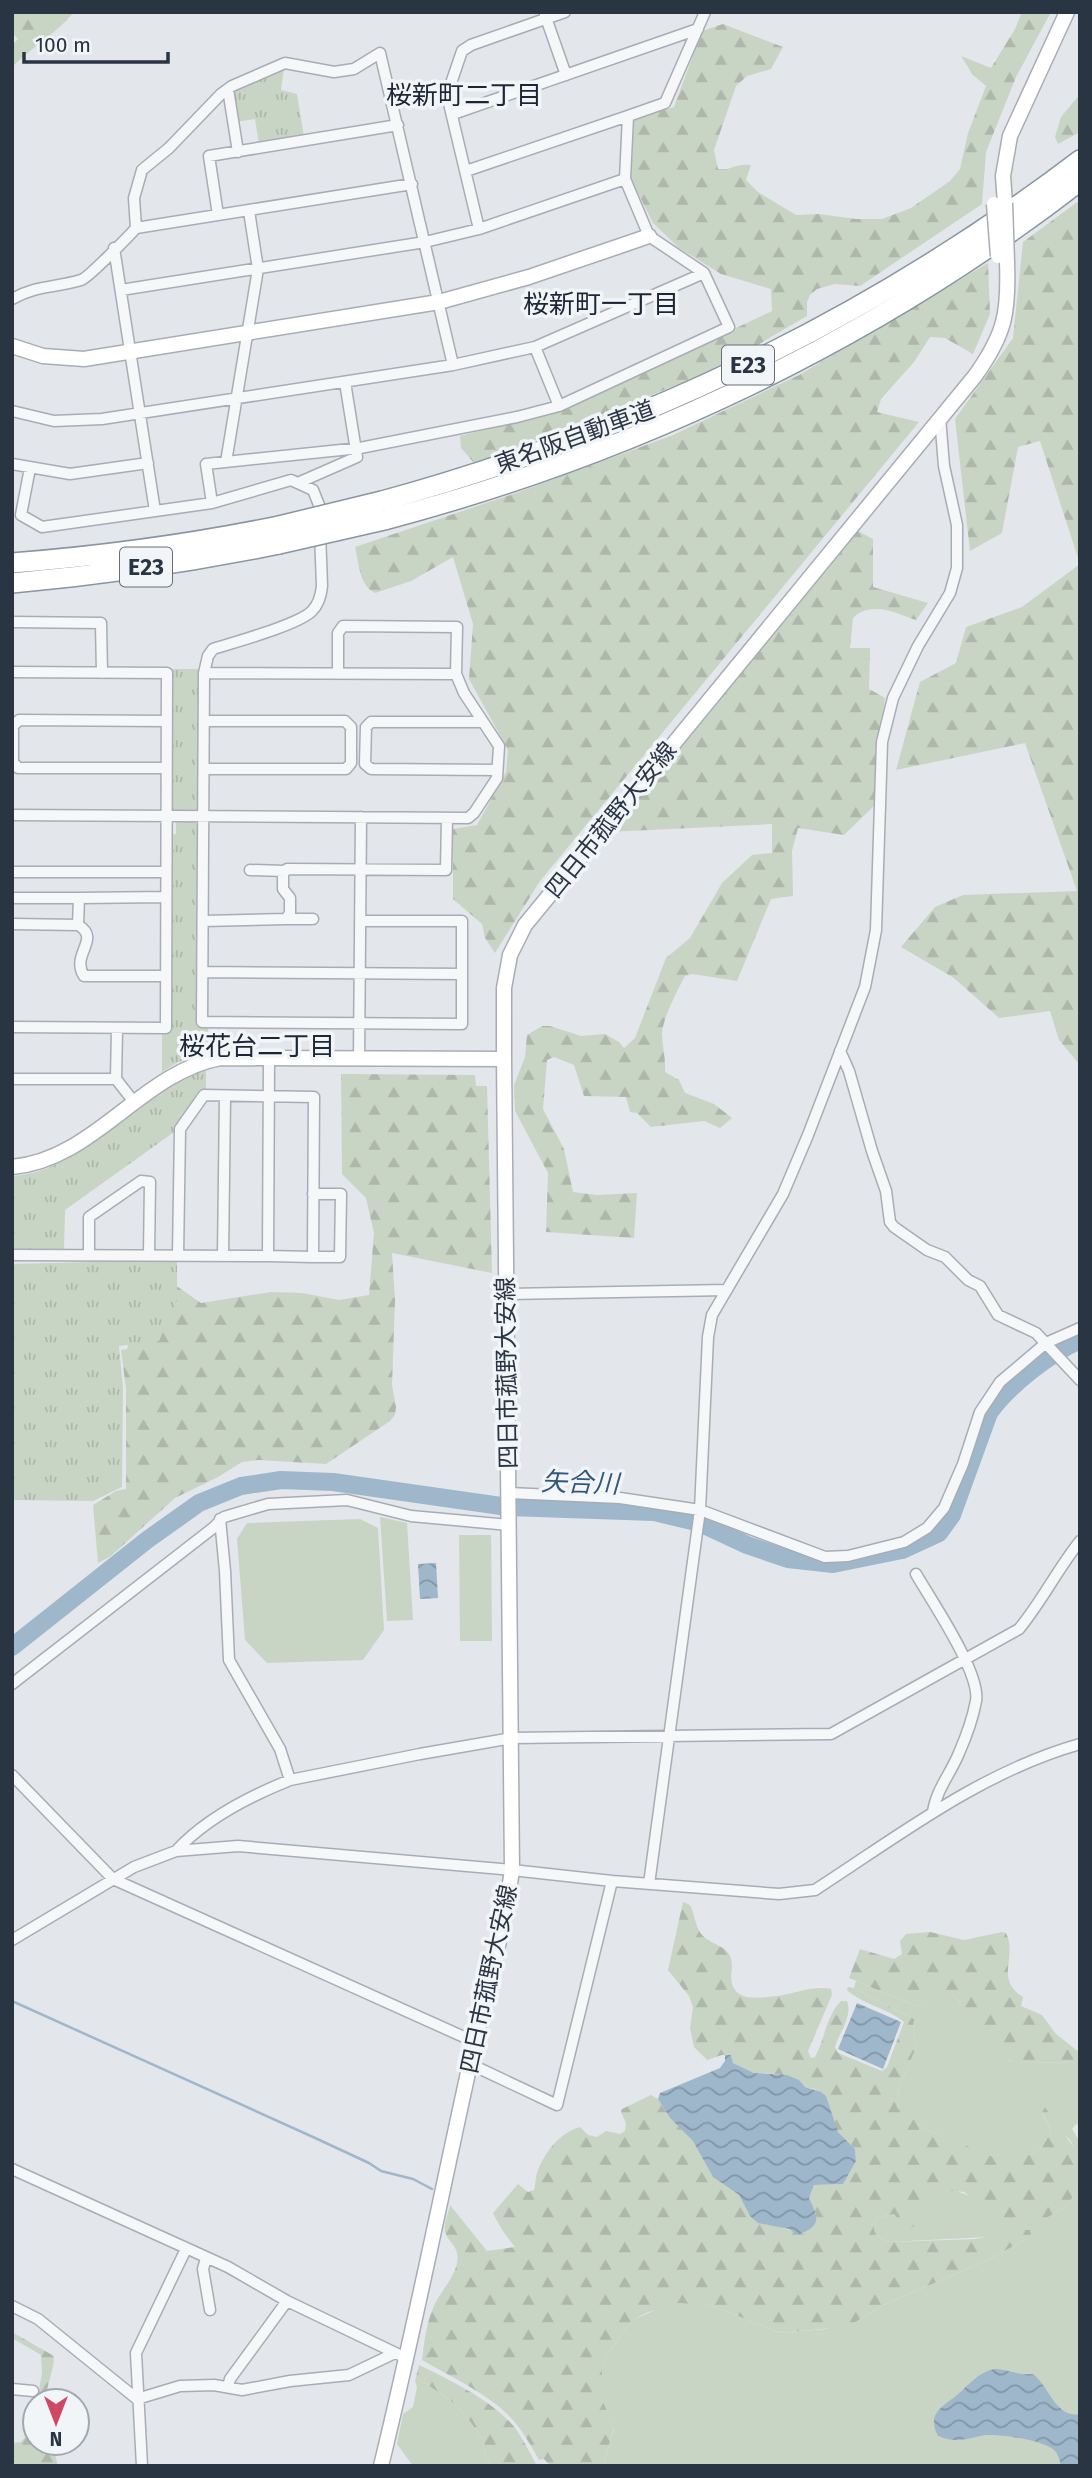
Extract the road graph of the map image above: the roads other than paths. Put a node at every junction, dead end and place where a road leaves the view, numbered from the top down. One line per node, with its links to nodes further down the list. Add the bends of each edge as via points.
1 (565, 12): 4 (street)
2 (705, 12): 5 (street)
3 (1067, 12): 39 (main road, 四日市菰野大安線, bridge, via 998,149 1003,261 999,310 982,354)
4 (545, 16): 6 (street); 8 (street, via 462,51 447,95)
5 (698, 29): 6 (street); 9 (street, via 665,103)
6 (566, 75): 8 (street)
7 (228, 89): 10 (street, via 285,62 334,72 354,69 380,53); 11 (street); 19 (street, via 142,170 134,198)
8 (453, 114): 13 (street)
9 (628, 116): 13 (street); 14 (street)
10 (398, 125): 11 (street); 16 (street)
11 (237, 152): 18 (street, via 209,156)
12 (1080, 160): 47 (highway, 東名阪自動車道 / E23, via 921,269 744,368 628,419)
13 (466, 171): 20 (street)
14 (625, 179): 20 (street); 21 (street)
15 (1080, 181): 47 (highway, 東名阪自動車道 / E23, via 930,286 752,384 561,465 434,507)
16 (412, 184): 17 (street); 22 (street)
17 (249, 211): 18 (street); 24 (street)
18 (218, 215): 19 (street)
19 (136, 228): 23 (street)
20 (479, 229): 22 (street)
21 (649, 236): 25 (street); 28 (main road)
22 (425, 242): 24 (street); 28 (street)
23 (114, 248): 26 (street); 27 (street, via 84,279 29,289)
24 (258, 269): 26 (street); 29 (street)
25 (705, 273): 31 (street); 36 (street, via 729,327)
26 (121, 290): 32 (street)
27 (12, 299)
28 (439, 302): 29 (main road); 33 (street)
29 (248, 334): 32 (main road); 35 (street)
30 (12, 345): 32 (main road, via 64,359)
31 (535, 348): 33 (street); 36 (street)
32 (131, 352): 38 (street)
33 (453, 365): 34 (street)
34 (345, 382): 35 (street); 40 (street)
35 (237, 399): 38 (street); 41 (street)
36 (559, 406): 40 (street)
37 (12, 411): 38 (street, via 54,421)
38 (139, 413): 42 (street)
39 (940, 417): 96 (street, via 944,466 957,525 957,568 950,593 893,698 882,742 876,930 865,987); 99 (main road, 四日市菰野大安線, via 525,925 510,955 504,988)
40 (355, 449): 41 (street); 45 (street, via 356,457)
41 (226, 462): 46 (street, via 206,464)
42 (148, 463): 44 (street, via 70,474); 48 (street)
43 (12, 464): 44 (street)
44 (30, 468): 48 (street, via 21,515 42,527)
45 (300, 482): 46 (street, via 285,481); 55 (street, via 313,490 319,505 318,601 308,615 295,622 213,649)
46 (212, 503): 48 (street)
47 (383, 510): 49 (highway, 東名阪自動車道 / E23, bridge)
48 (155, 511)
49 (279, 535): 50 (highway, 東名阪自動車道 / E23, via 229,536); 51 (highway, 東名阪自動車道 / E23, via 232,554)
50 (12, 564)
51 (12, 583)
52 (12, 622): 54 (street, via 101,623)
53 (12, 672): 54 (street)
54 (102, 673): 58 (street, via 167,673)
55 (204, 673): 56 (street); 59 (street)
56 (338, 674): 57 (street); 57 (street, via 338,634 343,626 457,627)
57 (456, 674): 60 (street)
58 (166, 721): 61 (street, via 19,720); 67 (street)
59 (204, 721): 62 (street, via 345,721); 68 (street)
60 (482, 723): 63 (street, via 371,722); 69 (street, via 499,746)
61 (13, 726): 64 (street)
62 (351, 727): 63 (street); 65 (street)
63 (366, 727): 66 (street)
64 (13, 762): 67 (street, via 18,768)
65 (351, 763): 66 (street); 68 (street, via 346,769)
66 (365, 764): 69 (street, via 371,769)
67 (166, 768): 71 (street)
68 (205, 769): 72 (street)
69 (497, 770): 74 (street, via 474,813 468,818)
70 (12, 815): 71 (street)
71 (166, 816): 72 (street); 79 (street)
72 (204, 816): 73 (street); 85 (street)
73 (361, 817): 74 (street); 75 (street)
74 (447, 818): 75 (street, via 446,870)
75 (360, 869): 77 (street); 86 (street)
76 (250, 870): 77 (street)
77 (285, 871): 83 (street, via 283,890 290,913)
78 (12, 872): 79 (street)
79 (166, 872): 80 (street)
80 (166, 897): 82 (street); 92 (street)
81 (12, 898): 82 (street)
82 (79, 898): 88 (street)
83 (286, 919): 84 (street); 85 (street)
84 (313, 919)
85 (203, 921): 89 (street)
86 (360, 921): 90 (street); 91 (street, via 463,921)
87 (12, 925): 88 (street)
88 (78, 925): 92 (street, via 87,932 87,945 79,960 84,976)
89 (203, 972): 90 (street); 93 (street, via 202,1022)
90 (360, 973): 91 (street); 93 (street)
91 (462, 974): 93 (street, via 462,1024)
92 (166, 976): 95 (street, via 166,1028)
93 (359, 1023): 98 (street)
94 (12, 1027): 95 (street)
95 (117, 1029): 101 (street)
96 (840, 1051): 114 (street, via 783,1194); 117 (street, via 886,1191 890,1222 945,1257 979,1286 999,1315 1036,1333)
97 (269, 1058): 98 (main road); 103 (street); 104 (main road, via 220,1058 196,1064)
98 (359, 1059): 99 (main road)
99 (504, 1059): 115 (main road, 四日市菰野大安線)
100 (12, 1079): 101 (street)
101 (116, 1079): 104 (street)
102 (225, 1096): 103 (street); 110 (street, via 204,1095 180,1129); 111 (street)
103 (269, 1096): 106 (street, via 314,1097); 112 (street)
104 (134, 1102): 105 (main road, via 63,1151)
105 (12, 1167)
106 (313, 1194): 113 (street); 113 (street, via 341,1194 341,1244 340,1257)
107 (12, 1255): 108 (street)
108 (89, 1255): 109 (street); 109 (street, via 89,1217 141,1181 150,1182)
109 (149, 1255): 110 (street)
110 (178, 1255): 111 (street)
111 (223, 1256): 112 (street)
112 (268, 1256): 113 (street)
113 (313, 1257)
114 (727, 1290): 115 (street); 120 (street, via 712,1314 708,1337)
115 (506, 1294): 119 (main road, 四日市菰野大安線)
116 (1080, 1328): 117 (street)
117 (1047, 1344): 118 (street); 120 (street, via 1000,1382 980,1412 944,1508 927,1528 904,1542 824,1557)
118 (1080, 1380)
119 (509, 1493): 120 (street, via 620,1498); 122 (main road, 四日市菰野大安線)
120 (700, 1510): 127 (street)
121 (220, 1519): 122 (street, via 268,1504 347,1500 411,1516); 126 (street); 131 (street, via 229,1660 280,1749)
122 (509, 1523): 128 (main road, 四日市菰野大安線)
123 (1080, 1541): 125 (street, via 1019,1629)
124 (916, 1574): 125 (street)
125 (965, 1659): 127 (street, via 831,1734); 132 (street, via 977,1699)
126 (12, 1684)
127 (669, 1737): 128 (street); 137 (street)
128 (512, 1738): 131 (street); 134 (main road, 四日市菰野大安線)
129 (1080, 1744): 132 (street, via 1007,1770)
130 (12, 1775): 135 (street)
131 (290, 1780): 133 (street, via 242,1802)
132 (933, 1812): 137 (street, via 815,1890 779,1894)
133 (176, 1851): 134 (street, via 238,1846); 135 (street)
134 (512, 1870): 136 (street); 139 (main road, 四日市菰野大安線)
135 (113, 1879): 138 (street); 139 (street)
136 (612, 1881): 137 (street); 140 (street, via 557,2105)
137 (649, 1884)
138 (12, 1940)
139 (475, 2042): 140 (main road, 四日市菰野大安線)
140 (470, 2064): 147 (main road, 四日市菰野大安線)
141 (12, 2169): 142 (street)
142 (187, 2249): 143 (street); 149 (street, via 136,2353)
143 (206, 2258): 144 (street); 146 (street, via 202,2269)
144 (287, 2301): 147 (street); 148 (street)
145 (12, 2306): 149 (street, via 38,2319)
146 (210, 2310)
147 (400, 2355): 148 (street, via 349,2375 242,2390); 151 (main road, 四日市菰野大安線)
148 (228, 2387): 149 (street, via 180,2386)
149 (137, 2399): 150 (street)
150 (142, 2466)
151 (380, 2466)

